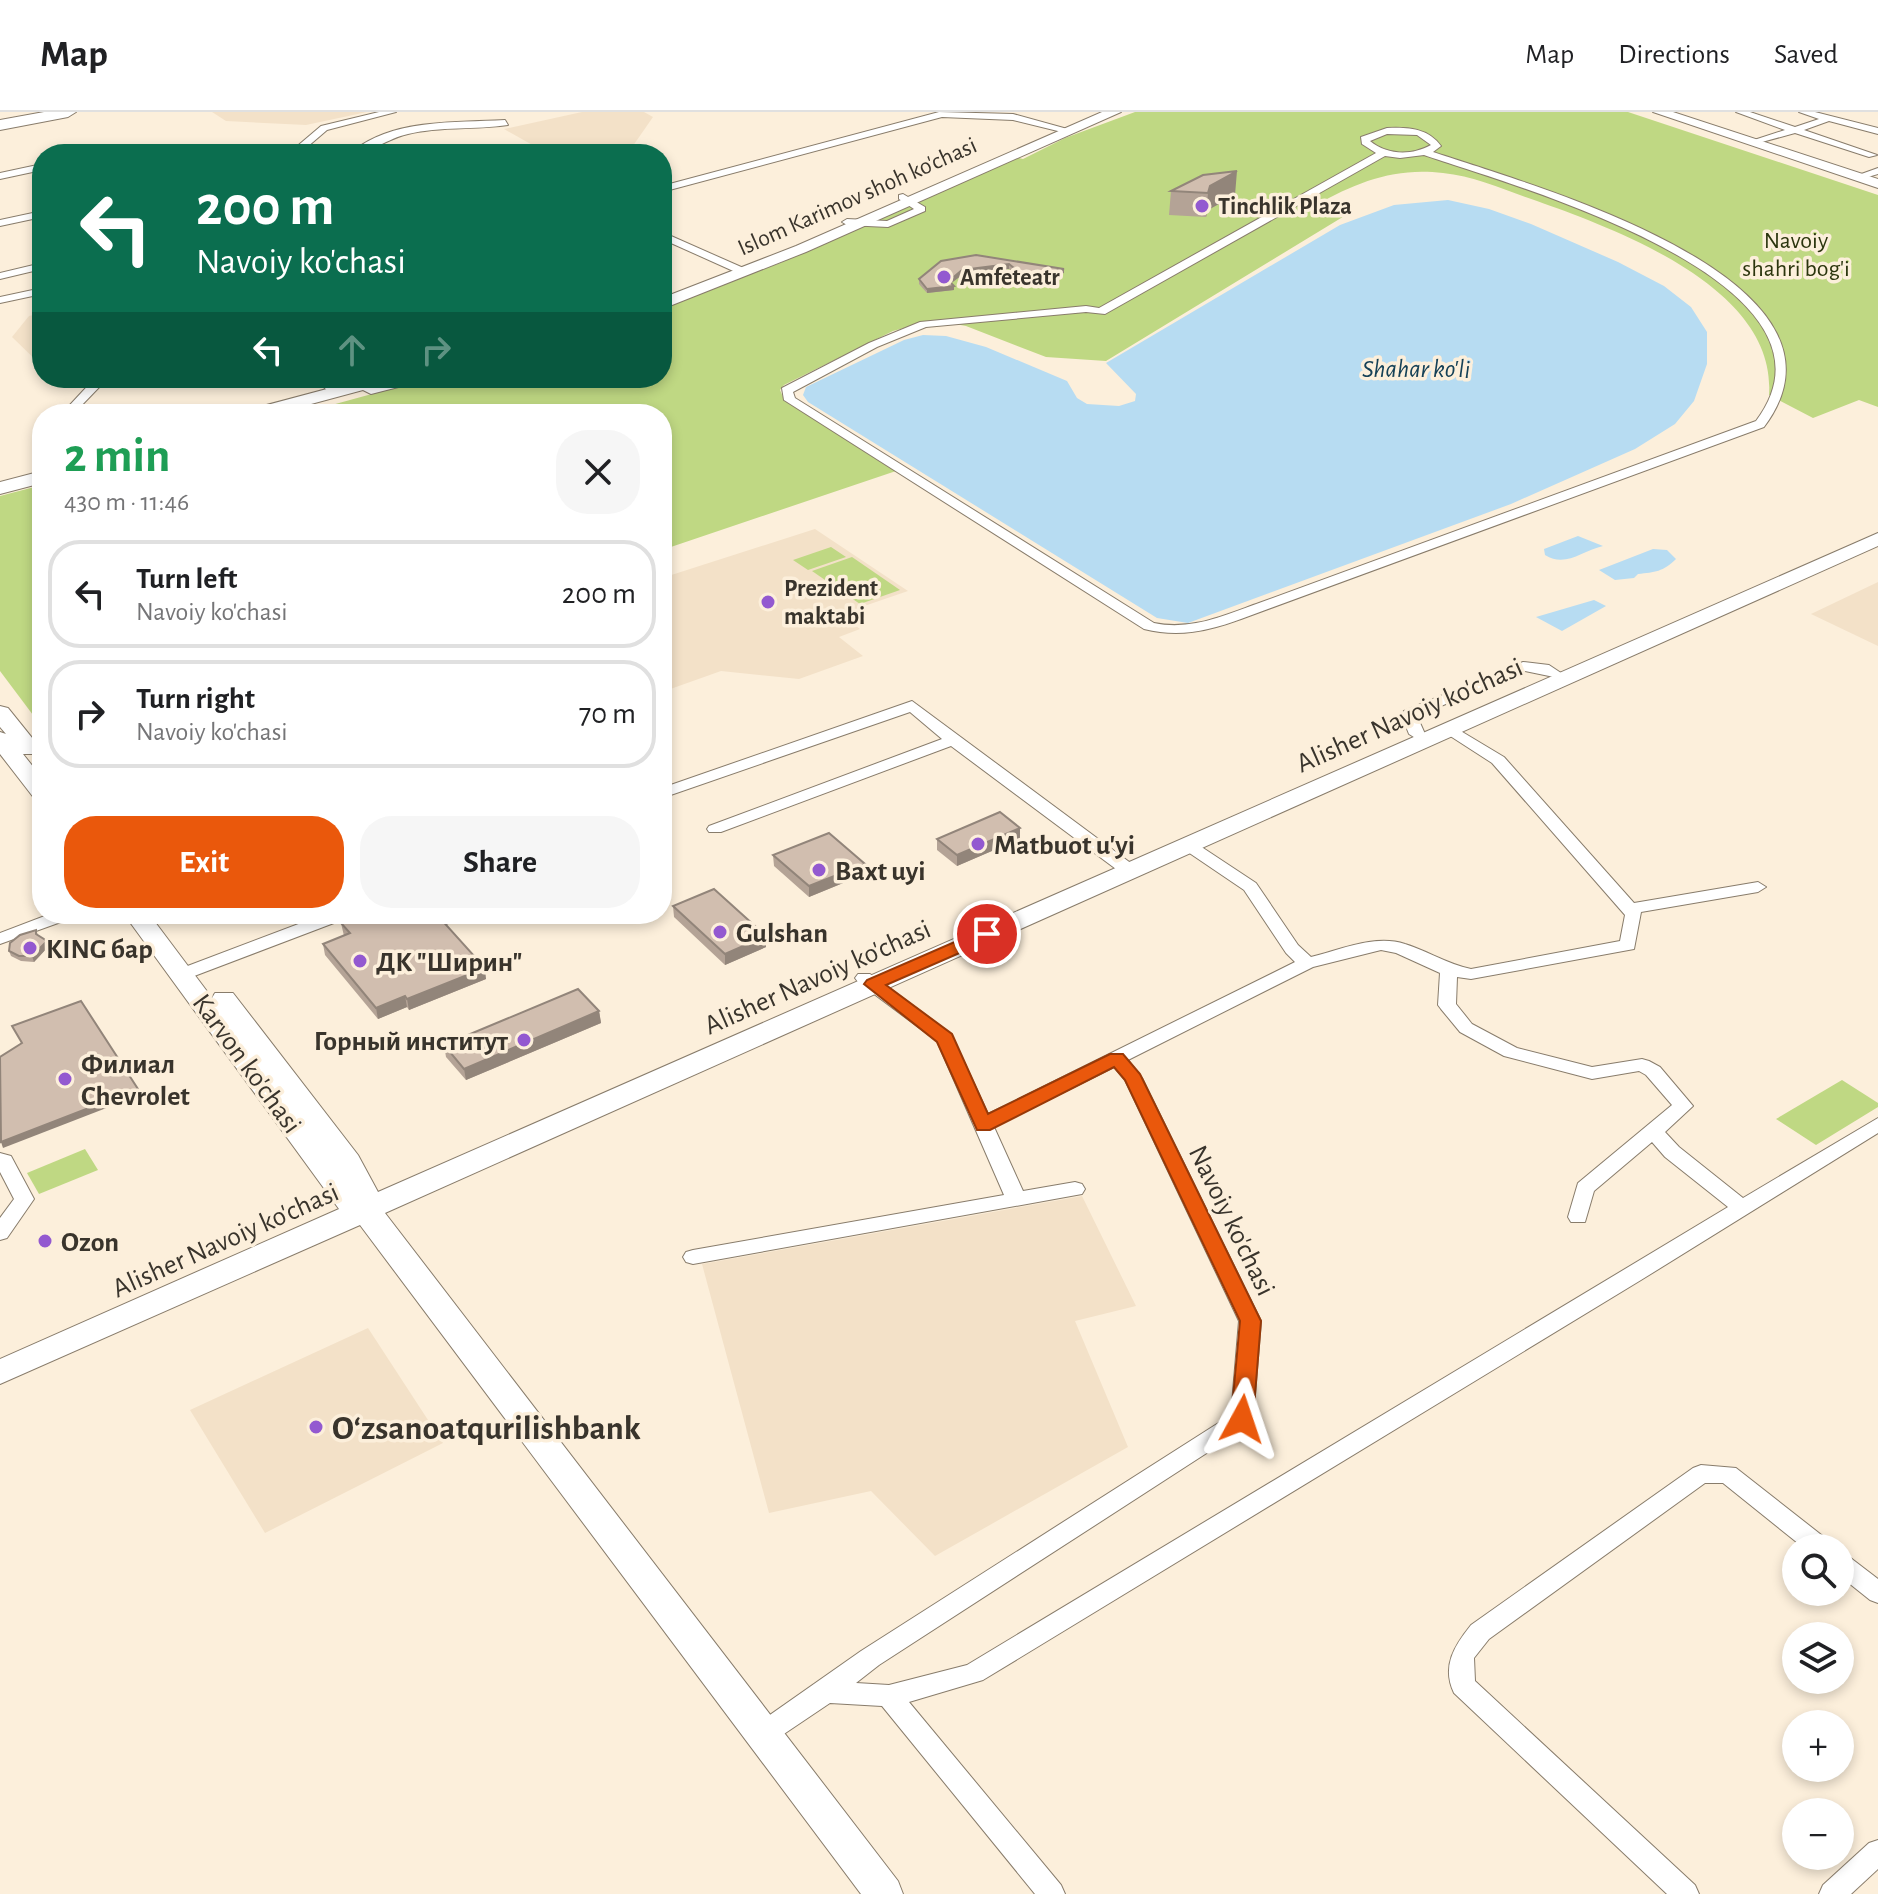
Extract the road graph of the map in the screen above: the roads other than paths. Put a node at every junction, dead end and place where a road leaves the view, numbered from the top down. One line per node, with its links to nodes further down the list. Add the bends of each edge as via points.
1 (47, 112): 13 (main road)
2 (68, 112): 13 (main road)
3 (391, 112): 19 (street, via 324,128)
4 (1100, 112): 15 (main road, Islom Karimov shoh ko'chasi)
5 (1114, 112): 15 (main road, Islom Karimov shoh ko'chasi)
6 (1741, 112): 16 (street)
7 (1804, 112): 11 (street)
8 (1864, 112): 12 (street)
9 (942, 113): 15 (street, via 1013,117); 27 (street)
10 (1671, 113): 18 (main road)
11 (1827, 119): 12 (street); 16 (street)
12 (1841, 120): 17 (street)
13 (0, 123)
14 (505, 123): 20 (street, via 423,129)
15 (1062, 128): 32 (main road, Islom Karimov shoh ko'chasi)
16 (1796, 130): 18 (street); 23 (street)
17 (1878, 131)
18 (1757, 142): 26 (main road)
19 (305, 144)
20 (373, 144)
21 (1425, 152): 22 (street); 22 (street, via 1436,146 1423,135 1387,131 1366,137 1368,147); 22 (street, via 1665,242 1733,286 1765,320 1783,366 1782,388 1771,410 1760,424 1264,606 1167,632 1149,626 853,441 790,400 786,391 924,324 1086,309 1101,312)
22 (1383, 153)
23 (1872, 155)
24 (32, 169): 25 (street)
25 (0, 176)
26 (1871, 178)
27 (672, 186)
28 (32, 216): 29 (street)
29 (0, 223)
30 (672, 240): 32 (street)
31 (32, 268): 33 (street)
32 (740, 271): 35 (main road, Islom Karimov shoh ko'chasi); 37 (main road, Islom Karimov shoh ko'chasi)
33 (0, 276)
34 (32, 293): 36 (street)
35 (672, 295)
36 (0, 300)
37 (672, 300)
38 (92, 388): 43 (street)
39 (331, 388): 42 (street)
40 (350, 388): 42 (main road)
41 (375, 388): 45 (main road)
42 (335, 392): 44 (main road)
43 (77, 404)
44 (291, 404)
45 (316, 404)
46 (32, 472): 47 (main road)
47 (0, 480)
48 (32, 480): 49 (main road)
49 (0, 488)
50 (1878, 529): 52 (main road, Alisher Navoiy ko'chasi)
51 (1878, 539): 52 (main road, Alisher Navoiy ko'chasi)
52 (1668, 627): 53 (main road, Alisher Navoiy ko'chasi)
53 (1610, 653): 55 (main road, Alisher Navoiy ko'chasi); 55 (main road, Alisher Navoiy ko'chasi, via 1554,673)
54 (0, 713): 59 (main road)
55 (1433, 732): 64 (main road, Alisher Navoiy ko'chasi); 65 (main road, Alisher Navoiy ko'chasi); 67 (street, via 1498,760)
56 (0, 739): 61 (main road)
57 (953, 740): 58 (street, via 912,706); 63 (street); 65 (street)
58 (777, 751): 60 (street, via 729,755); 62 (street)
59 (32, 752)
60 (672, 776)
61 (32, 780)
62 (672, 789)
63 (715, 829)
64 (1188, 845): 65 (main road, Alisher Navoiy ko'chasi); 73 (street, via 1250,887)
65 (1126, 867): 76 (main road, Alisher Navoiy ko'chasi)
66 (1758, 887): 67 (street)
67 (1629, 909): 74 (street, via 1634,914 1628,945 1471,974)
68 (40, 924): 72 (street)
69 (146, 924): 75 (main road, Karvon ko'chasi)
70 (165, 924): 75 (main road)
71 (315, 924): 75 (street)
72 (0, 939)
73 (1307, 963): 74 (street, via 1381,945); 77 (street)
74 (1449, 970): 80 (street, via 1447,1005 1466,1028 1511,1052 1592,1073 1642,1065 1653,1071 1683,1106)
75 (191, 971): 84 (main road, Karvon ko'chasi)
76 (869, 981): 79 (street, via 945,1038); 84 (main road, Alisher Navoiy ko'chasi)
77 (1117, 1058): 79 (street); 94 (street, Navoiy ko'chasi, via 1133,1078 1250,1321 1242,1419 870,1658)
78 (1878, 1124): 85 (street)
79 (983, 1125): 83 (street)
80 (1652, 1130): 85 (street); 86 (street, via 1585,1188)
81 (0, 1160): 87 (street, via 24,1199)
82 (1075, 1189): 83 (street)
83 (1016, 1199): 88 (street)
84 (364, 1208): 89 (main road, Alisher Navoiy ko'chasi); 90 (main road, Alisher Navoiy ko'chasi); 96 (main road, Karvon ko'chasi)
85 (1742, 1208): 95 (street, via 974,1673)
86 (1578, 1217)
87 (0, 1233)
88 (693, 1257)
89 (0, 1360)
90 (0, 1372)
91 (1803, 1534): 100 (street, via 1728,1474 1701,1474 1480,1632 1462,1655 1463,1685)
92 (1854, 1574): 93 (street)
93 (1878, 1593)
94 (826, 1692): 95 (street); 96 (street)
95 (889, 1696): 99 (street)
96 (763, 1734): 98 (main road, Karvon ko'chasi)
97 (1878, 1852): 101 (street)
98 (884, 1894)
99 (1052, 1894)
100 (1686, 1894)
101 (1832, 1894)

